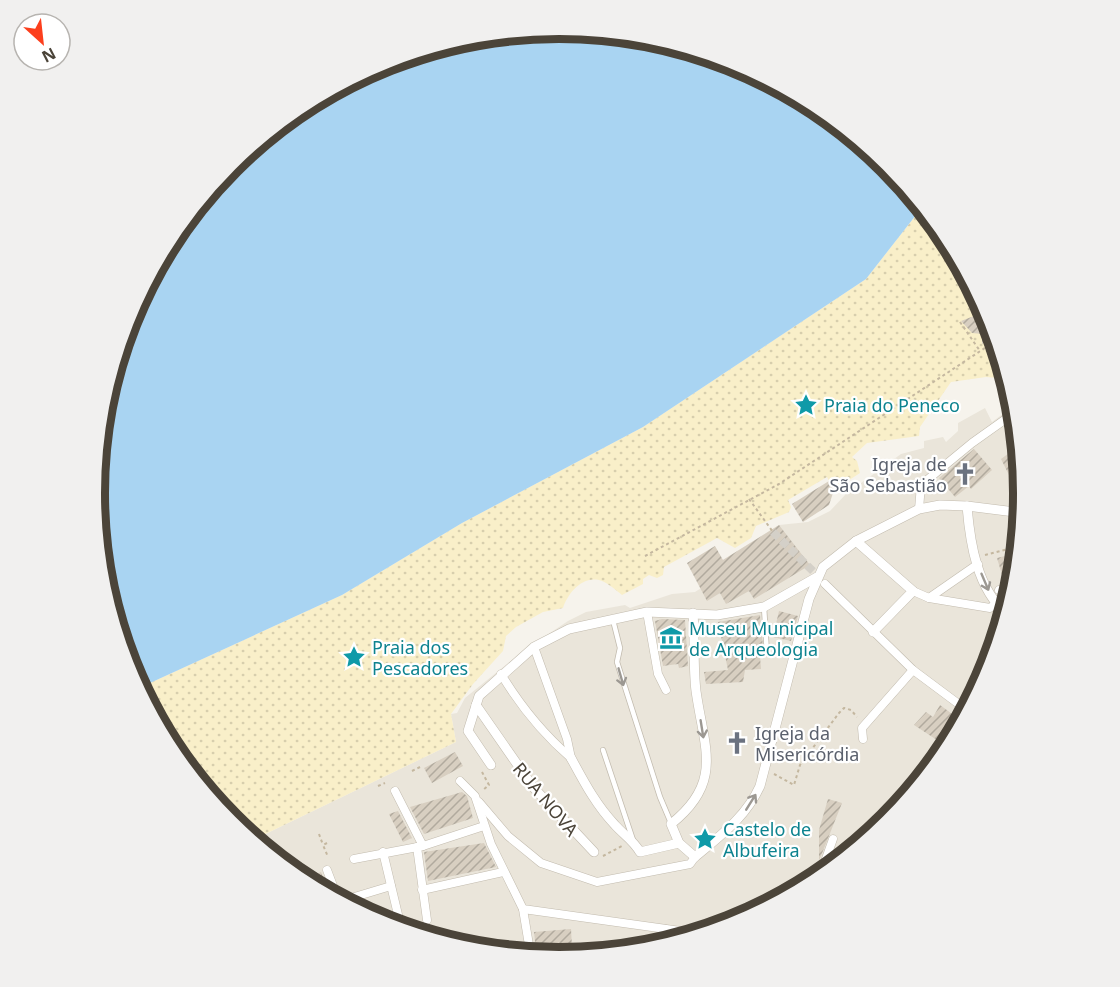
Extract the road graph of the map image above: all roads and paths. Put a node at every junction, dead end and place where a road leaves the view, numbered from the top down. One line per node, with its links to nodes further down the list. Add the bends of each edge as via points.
1 (960, 322): 3 (path)
2 (989, 345): 3 (path)
3 (980, 351): 5 (path, via 778,484)
4 (1008, 417): 7 (street, via 921,485)
5 (749, 499): 9 (path); 12 (path)
6 (967, 506): 7 (street); 8 (street); 13 (street)
7 (919, 509): 10 (street)
8 (1014, 512)
9 (773, 532)
10 (856, 541): 14 (street, via 823,567); 16 (street)
11 (1011, 549): 13 (path)
12 (645, 556)
13 (977, 560): 18 (street); 19 (street, one-way to 19)
14 (821, 580): 20 (street); 25 (street); 39 (street, via 809,599)
15 (999, 590): 17 (street)
16 (913, 591): 18 (street); 25 (street)
17 (1004, 591)
18 (929, 598): 19 (street, via 990,608)
19 (995, 604): 21 (street)
20 (764, 607): 23 (street, via 717,615); 27 (lane)
21 (1000, 608)
22 (647, 612): 23 (street); 24 (street); 30 (street, via 658,674)
23 (693, 612): 46 (street, one-way to 46, via 696,687 706,773 691,808)
24 (613, 620): 26 (street, via 569,629); 46 (lane, one-way to 46, via 620,648 617,662)
25 (873, 632): 28 (street)
26 (534, 647): 29 (street); 36 (street)
27 (767, 654)
28 (913, 670): 32 (street); 33 (street)
29 (501, 674): 31 (street, via 479,696); 36 (street, via 525,712)
30 (666, 690)
31 (476, 705): 37 (street, via 468,731); 54 (street, RUA NOVA, via 533,787)
32 (962, 706)
33 (862, 728): 34 (street); 39 (path, via 851,710 844,708 800,765 794,785)
34 (863, 739)
35 (603, 750): 50 (lane)
36 (571, 758): 50 (street, via 592,798)
37 (491, 765): 45 (path, via 481,773 489,785)
38 (420, 767): 40 (path)
39 (765, 770): 56 (street, one-way to 39, via 739,820 753,802)
40 (412, 771)
41 (460, 781): 45 (street)
42 (385, 783): 43 (path)
43 (378, 786)
44 (395, 791): 52 (street)
45 (475, 796): 47 (street); 56 (street, via 492,820 541,862 597,882 690,864)
46 (671, 824): 51 (street)
47 (484, 826): 52 (street); 60 (street)
48 (319, 834): 55 (path)
49 (833, 839): 58 (street)
50 (631, 842): 51 (street, via 640,852); 54 (path, RUA NOVA, via 600,857)
51 (679, 843): 56 (street)
52 (420, 847): 53 (street); 63 (street)
53 (383, 852): 57 (street); 61 (street)
54 (594, 852)
55 (328, 857)
56 (695, 857)
57 (354, 859)
58 (824, 863)
59 (327, 870): 62 (street)
60 (503, 872): 63 (street); 65 (street)
61 (391, 886): 64 (street); 66 (street)
62 (334, 888)
63 (422, 890): 67 (street)
64 (351, 897)
65 (523, 909): 68 (street); 71 (street)
66 (399, 918)
67 (427, 920)
68 (665, 929): 69 (street); 70 (street)
69 (683, 931)
70 (664, 936)
71 (529, 947)

